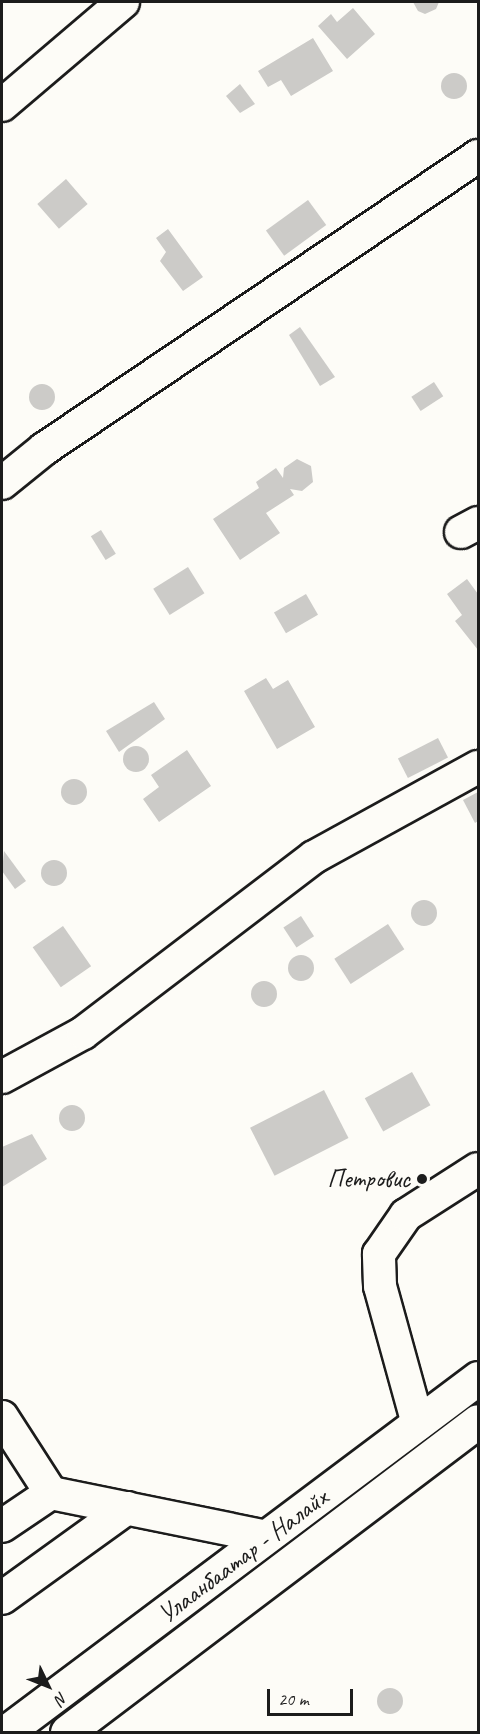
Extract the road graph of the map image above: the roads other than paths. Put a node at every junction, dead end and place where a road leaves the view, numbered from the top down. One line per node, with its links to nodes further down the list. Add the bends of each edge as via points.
1 (123, 2): 2 (street)
2 (2, 105)
3 (478, 156): 4 (street, via 44,449)
4 (2, 483)
5 (478, 767): 6 (street, via 314,857 83,1033)
6 (2, 1077)
7 (478, 1169): 11 (street, via 406,1215 380,1254 380,1286)
8 (478, 1378): 11 (highway, Улаанбаатар - Налайх)
9 (2, 1417): 12 (street)
10 (478, 1421): 18 (highway, Улаанбаатар - Налайх)
11 (418, 1424): 15 (highway, Улаанбаатар - Налайх)
12 (51, 1493): 13 (street); 14 (street)
13 (127, 1508): 15 (street); 16 (street)
14 (2, 1526)
15 (267, 1538): 17 (highway, Улаанбаатар - Налайх)
16 (2, 1598)
17 (6, 1732)
18 (67, 1732)

